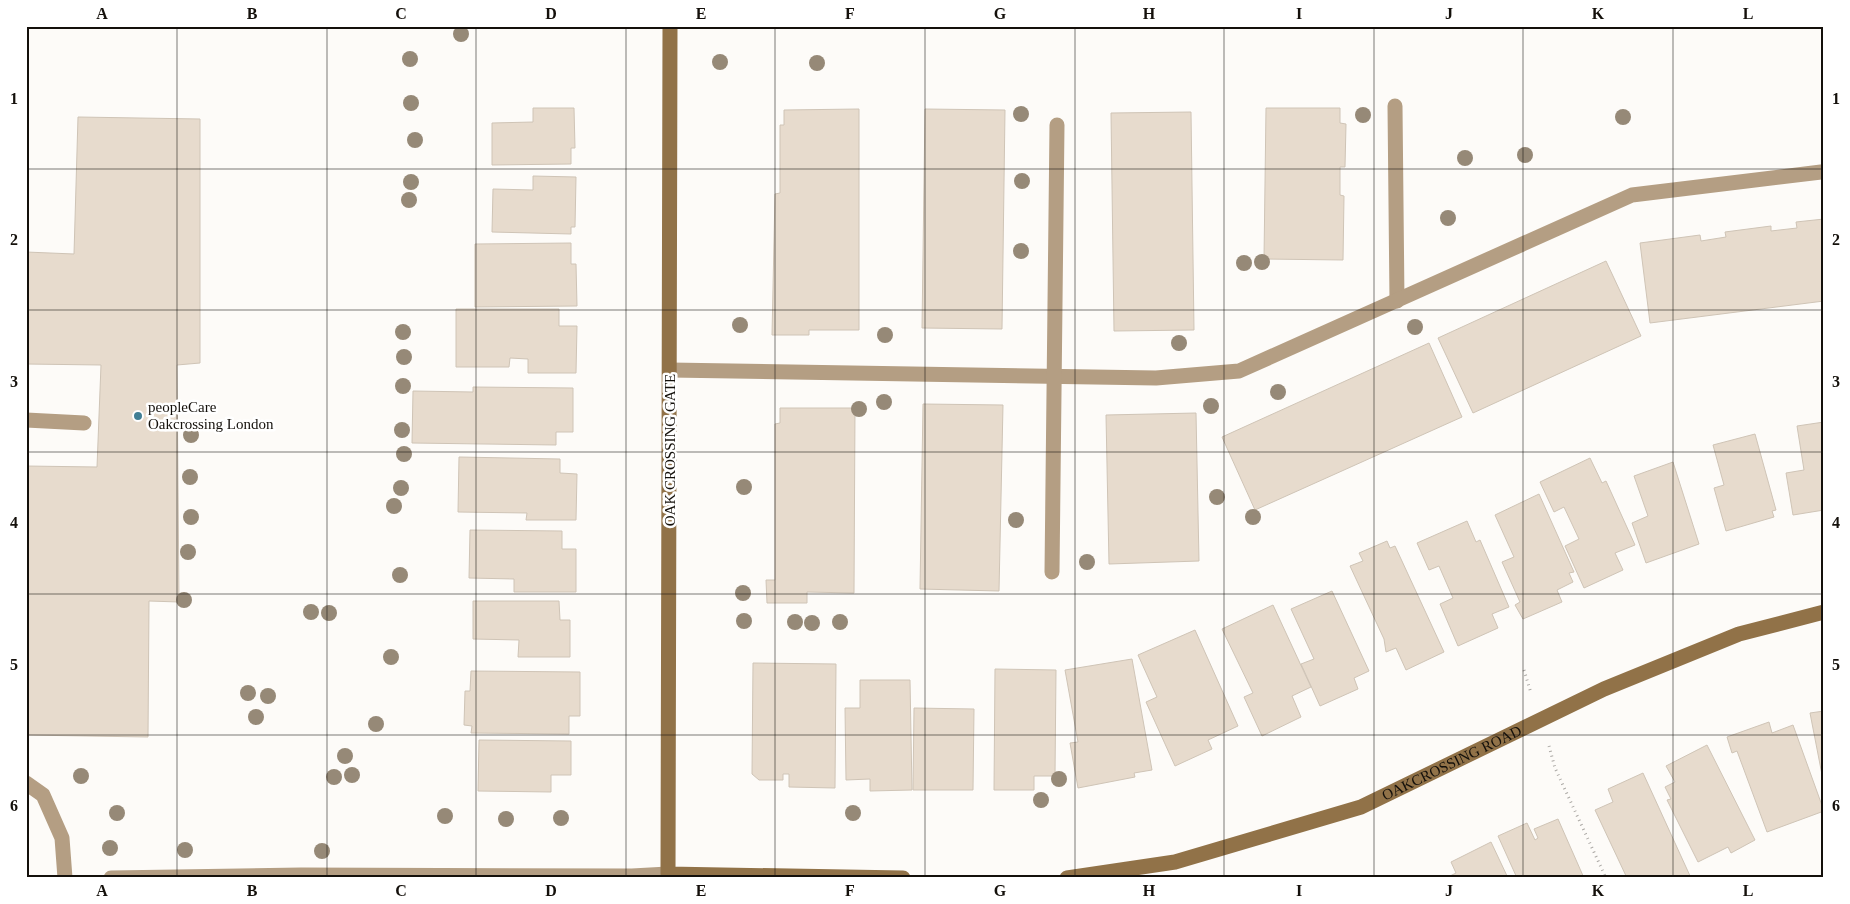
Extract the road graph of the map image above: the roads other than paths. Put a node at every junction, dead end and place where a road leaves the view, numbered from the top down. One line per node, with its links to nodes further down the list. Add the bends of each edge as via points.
1 (670, 26): 6 (street, OAK CROSSING GATE)
2 (1395, 106): 5 (street)
3 (1057, 125): 7 (street)
4 (1821, 172): 5 (street, via 1632,195)
5 (1397, 301): 7 (street, via 1239,371 1156,378)
6 (670, 370): 7 (street); 13 (street, OAK CROSSING GATE)
7 (1055, 376): 10 (street)
8 (26, 420): 9 (street)
9 (84, 423)
10 (1052, 572)
11 (1824, 612): 17 (street, OAKCROSSING ROAD, via 1739,634 1604,689 1361,807 1175,862)
12 (26, 782): 14 (street, via 43,795 62,838)
13 (668, 874): 15 (street); 16 (street)
14 (65, 878)
15 (111, 878)
16 (903, 878)
17 (1067, 878)

